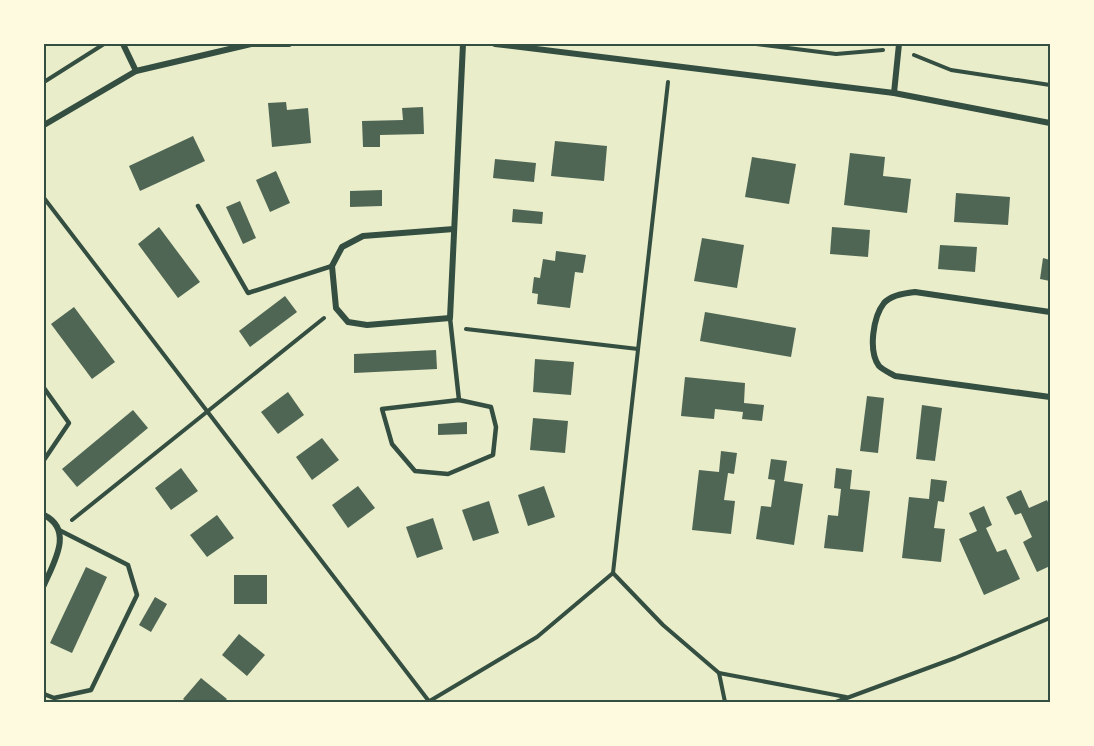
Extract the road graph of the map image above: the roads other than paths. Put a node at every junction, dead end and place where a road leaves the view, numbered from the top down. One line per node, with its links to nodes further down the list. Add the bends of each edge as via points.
1 (123, 44): 6 (street)
2 (289, 44): 6 (street, via 251,44)
3 (463, 44): 11 (street)
4 (495, 44): 7 (street)
5 (899, 44): 7 (street)
6 (136, 71): 9 (street)
7 (894, 93): 8 (street)
8 (1050, 123)
9 (44, 125)
10 (198, 206): 12 (lane, via 248,293)
11 (454, 229): 12 (street, via 363,236 342,247); 14 (street)
12 (332, 267): 14 (street, via 336,308 348,322 367,325)
13 (1050, 312): 16 (street, via 902,293 885,301 877,315 873,354 880,368 895,376)
14 (450, 318): 17 (lane)
15 (44, 388): 18 (lane, via 69,423)
16 (1050, 397)
17 (459, 400): 17 (lane, via 382,409 392,444 415,471 448,474 493,455 496,427 491,407)
18 (44, 460)
19 (44, 515): 20 (street)
20 (59, 530): 21 (street, via 60,548); 22 (lane, via 128,565 137,595 91,690 54,698)
21 (44, 585)
22 (44, 694)

